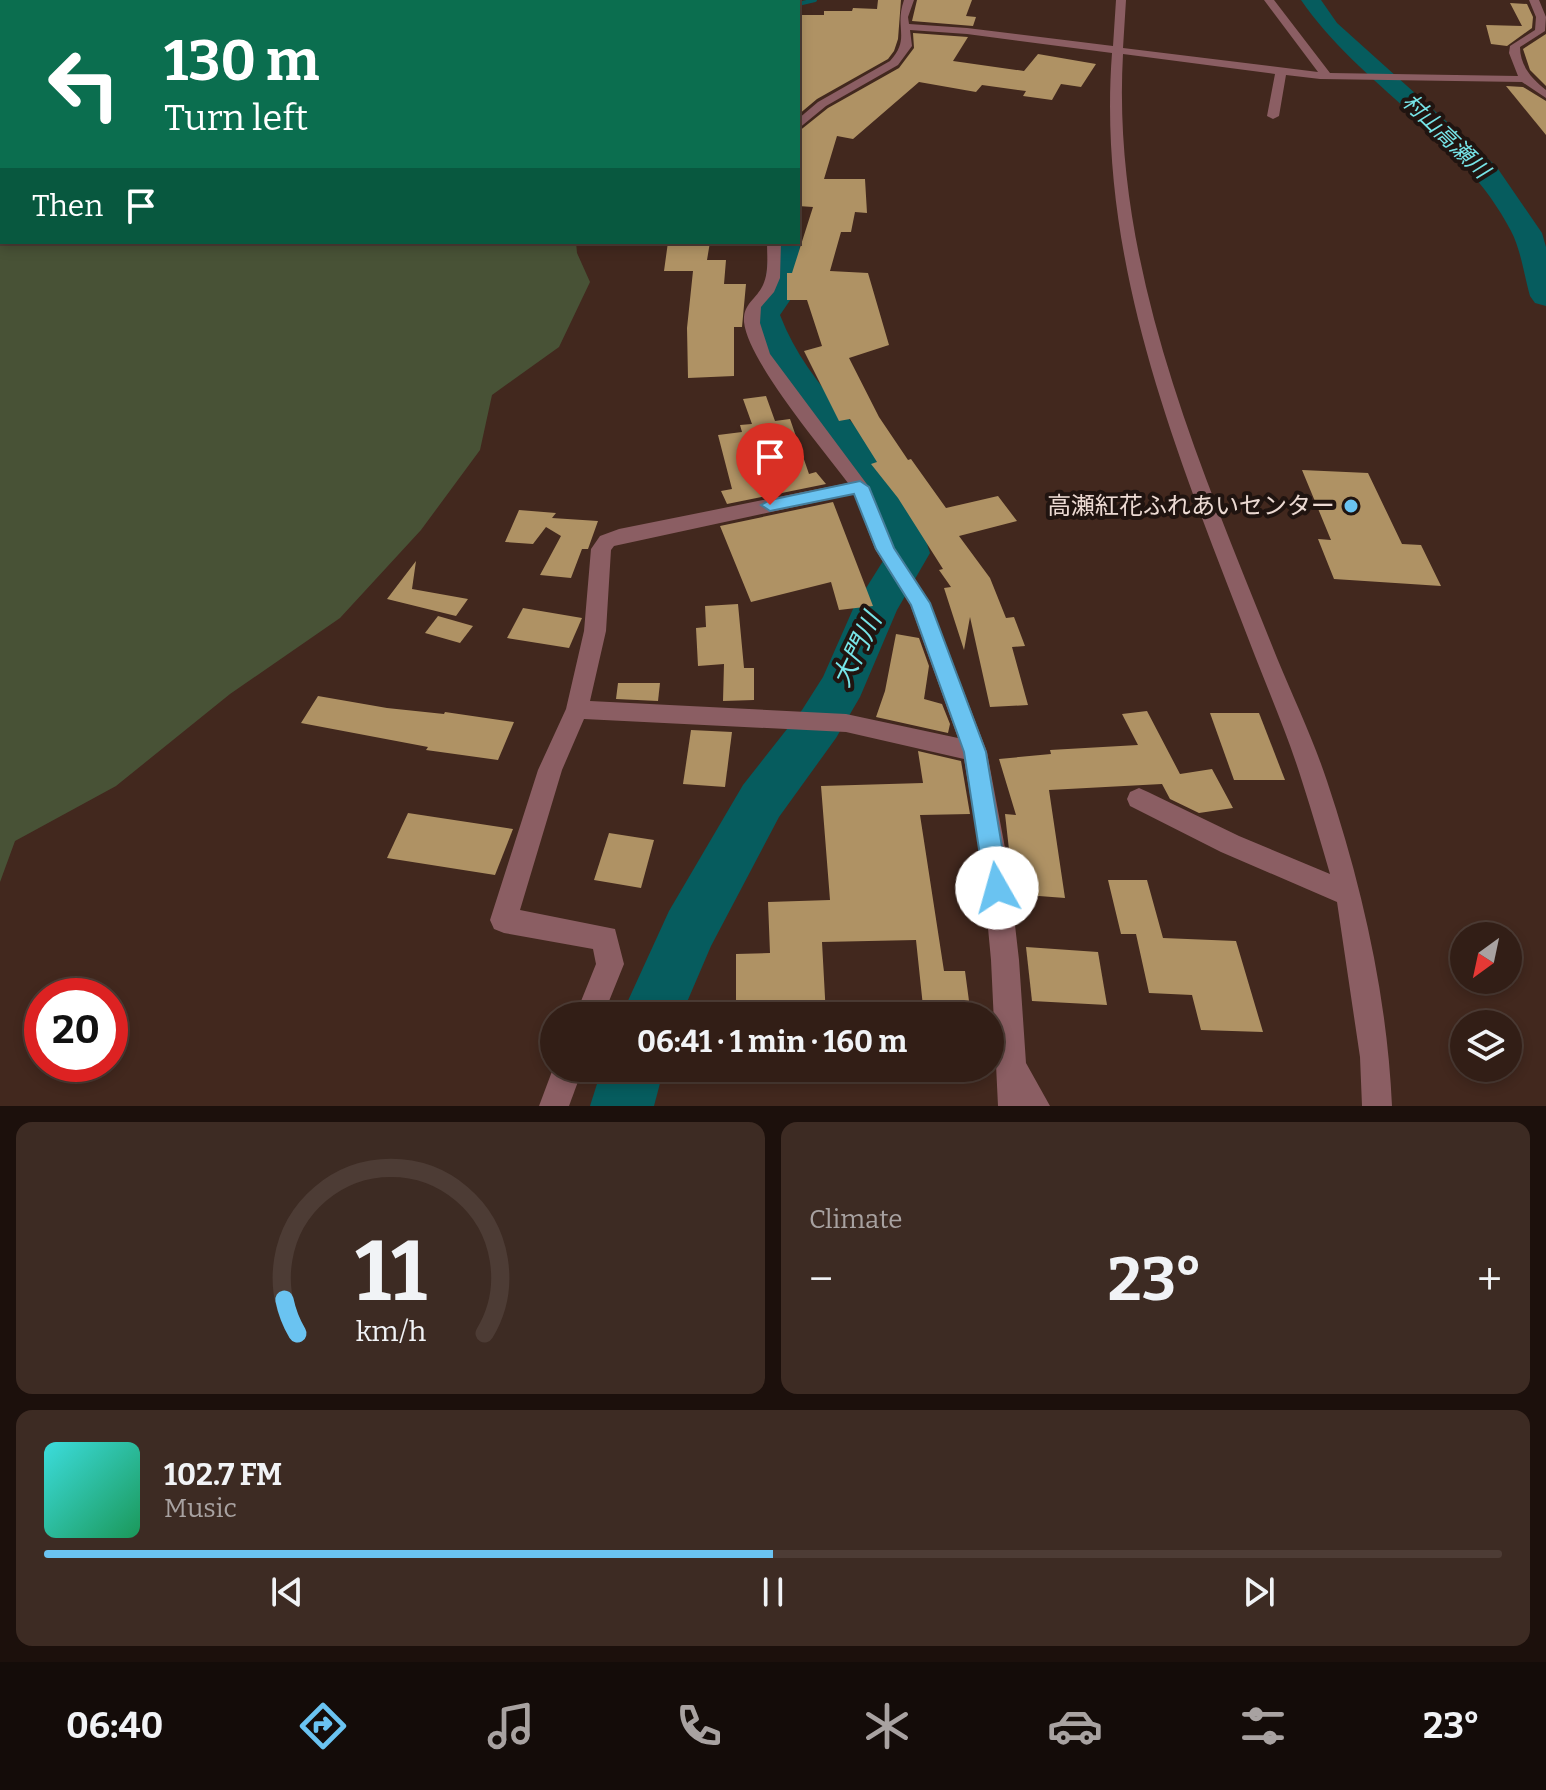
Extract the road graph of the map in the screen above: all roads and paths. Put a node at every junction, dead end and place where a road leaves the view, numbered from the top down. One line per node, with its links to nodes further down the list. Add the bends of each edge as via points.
1 (909, 0): 5 (street)
2 (1121, 0): 6 (street)
3 (1269, 0): 8 (street)
4 (1534, 0): 9 (street, via 1540,31 1515,46 1514,53)
5 (904, 27): 6 (street); 12 (street, via 908,47 894,63 822,104)
6 (1118, 52): 7 (street); 18 (street, via 1118,180 1149,332 1215,531 1314,779)
7 (1281, 72): 8 (street); 11 (street)
8 (1324, 76): 9 (street)
9 (1525, 79): 10 (street)
10 (1546, 95)
11 (1273, 116)
12 (800, 123)
13 (774, 244): 14 (street, via 770,291 753,306 752,323 762,355)
14 (860, 487): 15 (street, via 607,541 601,549 595,631); 16 (street, via 885,549 938,645)
15 (577, 709): 16 (street, via 846,723); 19 (street, via 550,770 504,920 605,938 610,964)
16 (975, 752): 20 (street, via 995,864)
17 (1139, 799): 18 (street)
18 (1349, 895): 25 (street, via 1375,1057)
19 (595, 1002)
20 (1011, 1068): 23 (street); 24 (street)
21 (563, 1082): 22 (street)
22 (554, 1106)
23 (1013, 1106)
24 (1035, 1106)
25 (1377, 1106)

